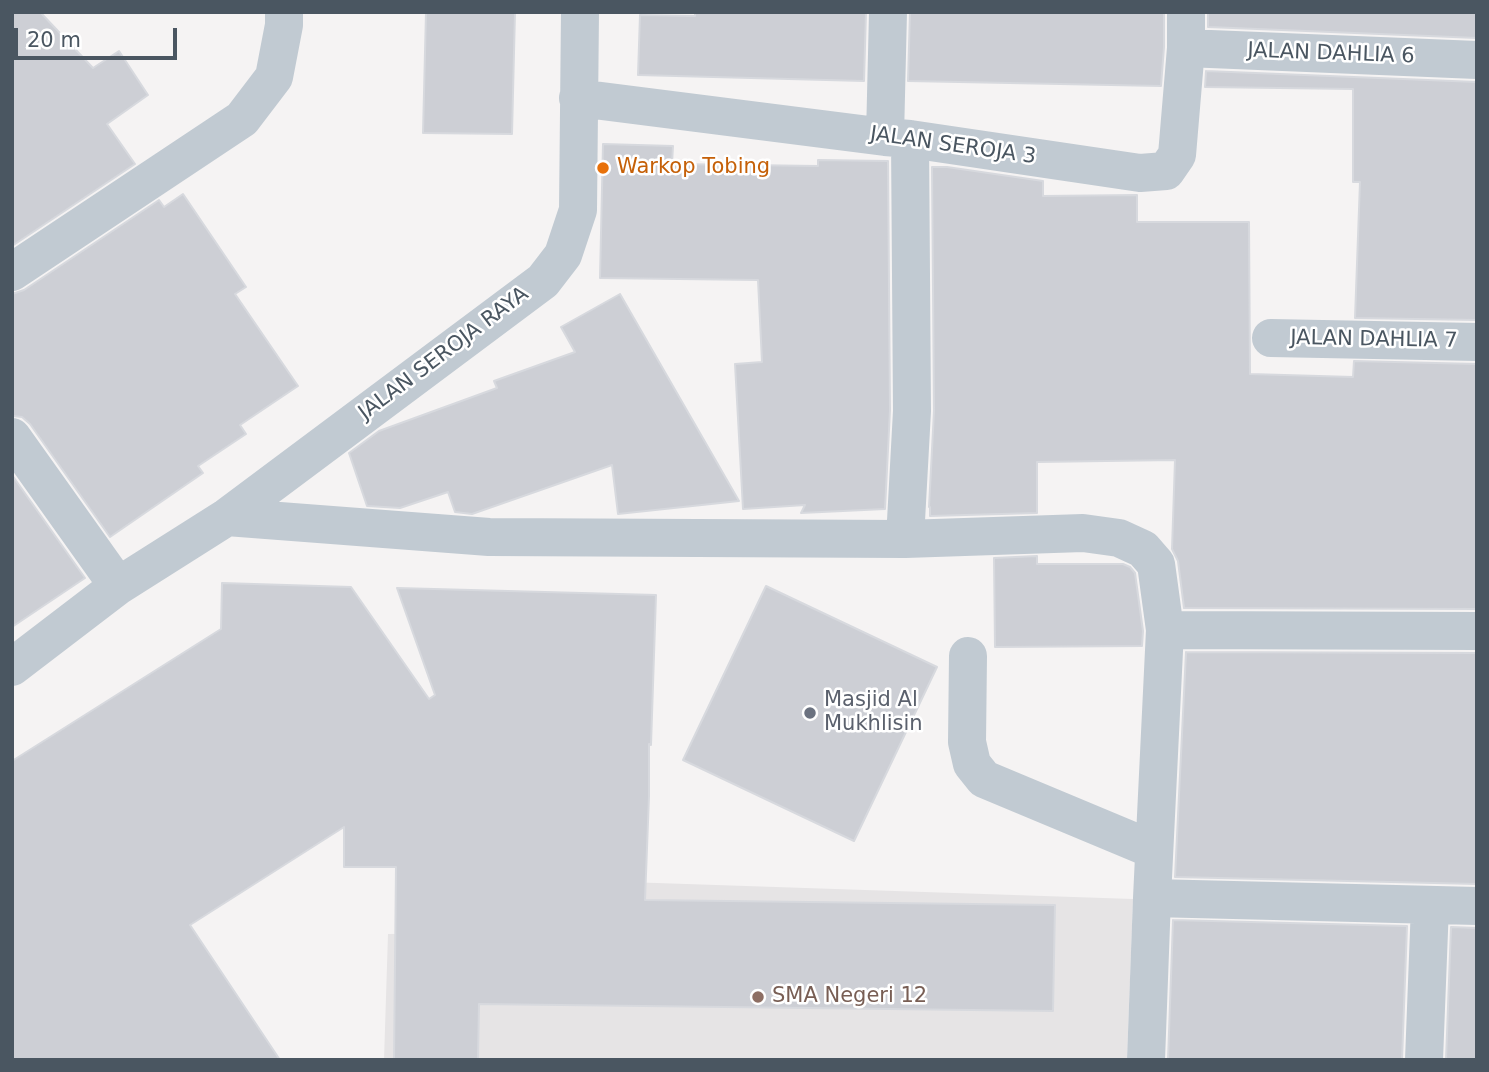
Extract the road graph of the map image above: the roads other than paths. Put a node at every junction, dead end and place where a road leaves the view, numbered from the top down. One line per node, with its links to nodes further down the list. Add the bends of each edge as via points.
1 (284, 12): 8 (street, via 274,77 242,119)
2 (580, 12): 6 (street, JALAN SEROJA RAYA)
3 (888, 12): 7 (street)
4 (1186, 30): 5 (street, JALAN DAHLIA 6); 7 (street, JALAN SEROJA 3, via 1177,155 1166,171 1140,173)
5 (1477, 60)
6 (578, 98): 7 (street, JALAN SEROJA 3); 12 (street, JALAN SEROJA RAYA, via 578,210 563,254 543,281)
7 (898, 138): 13 (street, via 912,411)
8 (12, 272)
9 (1270, 338): 10 (street, JALAN DAHLIA 7)
10 (1477, 342)
11 (12, 436): 14 (street)
12 (227, 517): 13 (street, via 489,537); 14 (street, JALAN SEROJA RAYA)
13 (905, 539): 15 (street, via 1083,533 1119,538 1143,548 1156,564)
14 (118, 586): 18 (street, JALAN SEROJA RAYA)
15 (1165, 630): 16 (street); 19 (street)
16 (1477, 631)
17 (968, 656): 19 (street, via 967,742 972,764 984,779)
18 (12, 667)
19 (1154, 850): 20 (street)
20 (1152, 898): 21 (street); 23 (street)
21 (1430, 905): 22 (street); 24 (street)
22 (1477, 906)
23 (1146, 1060)
24 (1424, 1060)

